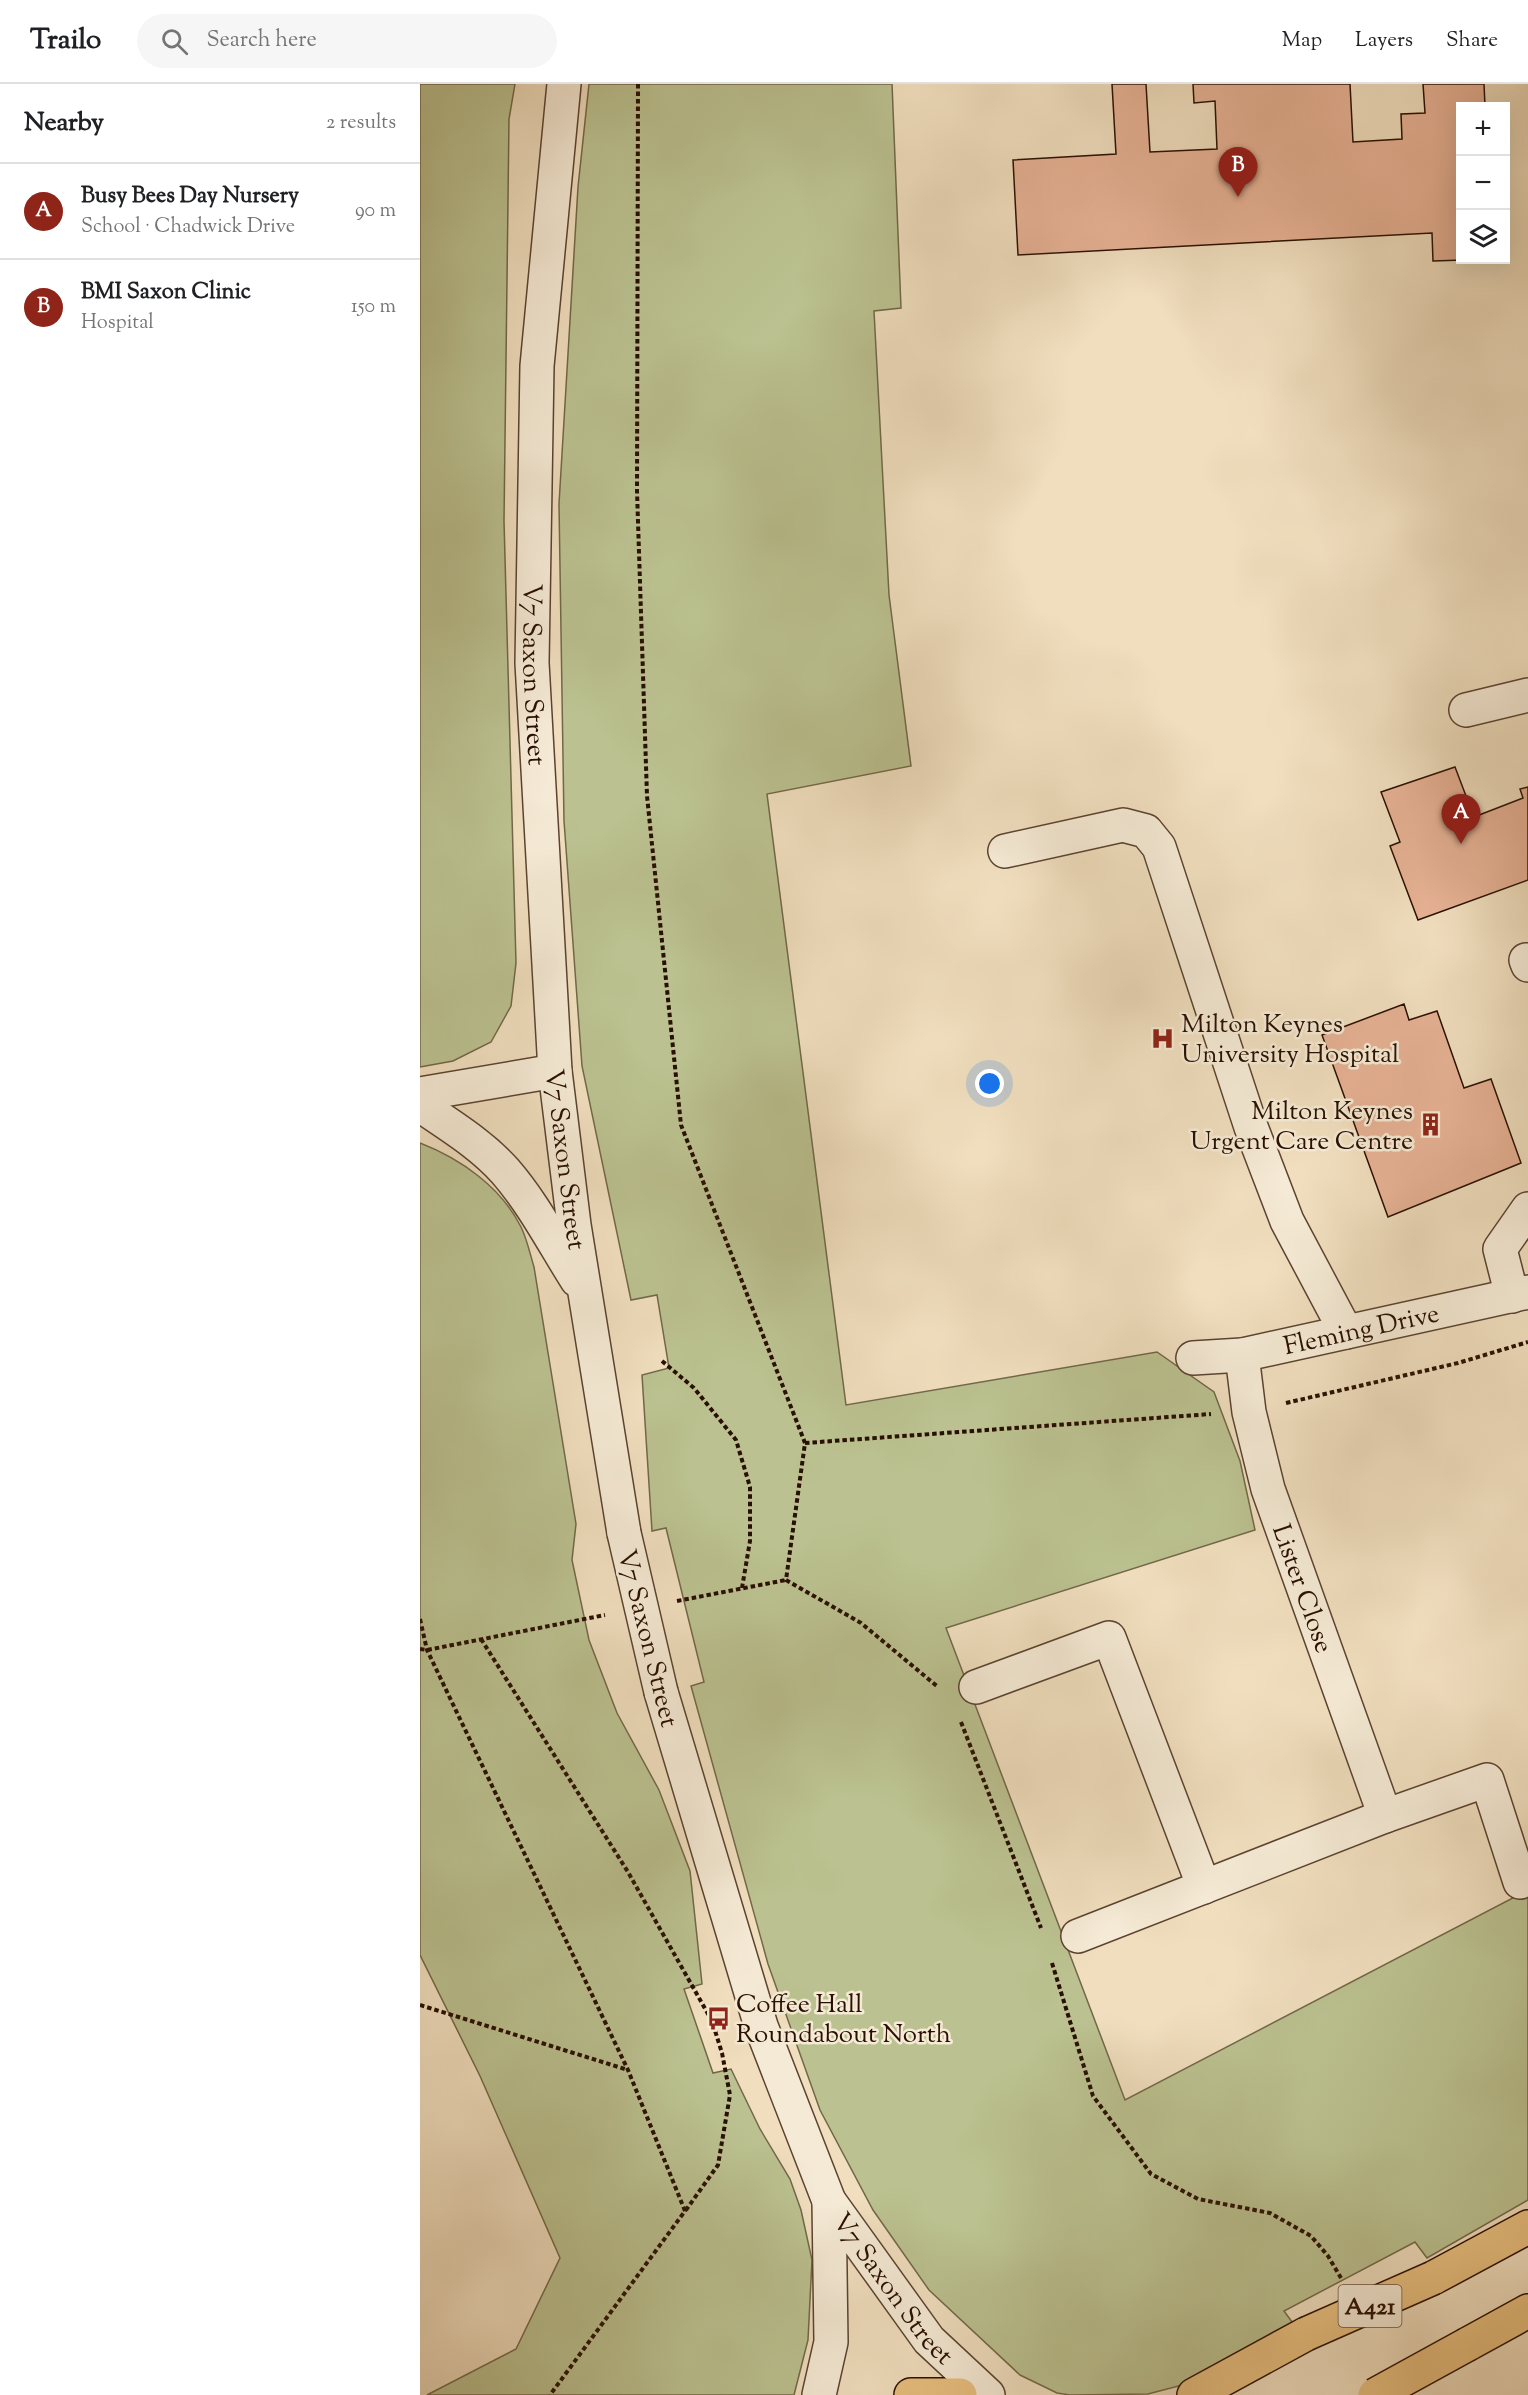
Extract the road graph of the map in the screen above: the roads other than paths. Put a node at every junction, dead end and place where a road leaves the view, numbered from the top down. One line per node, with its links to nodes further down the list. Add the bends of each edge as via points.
1 (564, 84): 5 (street, V7 Saxon Street, via 537,366 532,663)
2 (1528, 695): 3 (street)
3 (1466, 710)
4 (1005, 851): 11 (street, via 1123,825 1146,831 1159,848 1251,1127 1287,1221)
5 (555, 1071): 6 (street); 9 (street, V7 Saxon Street)
6 (420, 1094)
7 (420, 1106): 9 (street, via 473,1142 504,1170)
8 (1528, 1209): 10 (street, via 1500,1249)
9 (584, 1291): 19 (street, V7 Saxon Street, bridge, via 624,1533 661,1692 761,2026)
10 (1520, 1294): 11 (street, Fleming Drive)
11 (1346, 1332): 12 (street, Fleming Drive)
12 (1242, 1355): 13 (street, Fleming Drive); 15 (street, Lister Close, via 1249,1412 1268,1489)
13 (1193, 1358)
14 (976, 1687): 17 (street, via 1109,1638)
15 (1385, 1816): 16 (street, via 1487,1780); 17 (street)
16 (1520, 1882)
17 (1204, 1887): 18 (street)
18 (1078, 1936)
19 (829, 2200): 22 (street, V7 Saxon Street, via 831,2342); 25 (street, V7 Saxon Street, via 929,2340)
20 (1528, 2227): 26 (highway, A421, bridge, via 1433,2278 1306,2334)
21 (1528, 2311): 27 (highway, bridge)
22 (819, 2395)
23 (911, 2395): 24 (highway)
24 (960, 2395)
25 (988, 2395)
26 (1194, 2395)
27 (1375, 2395)

